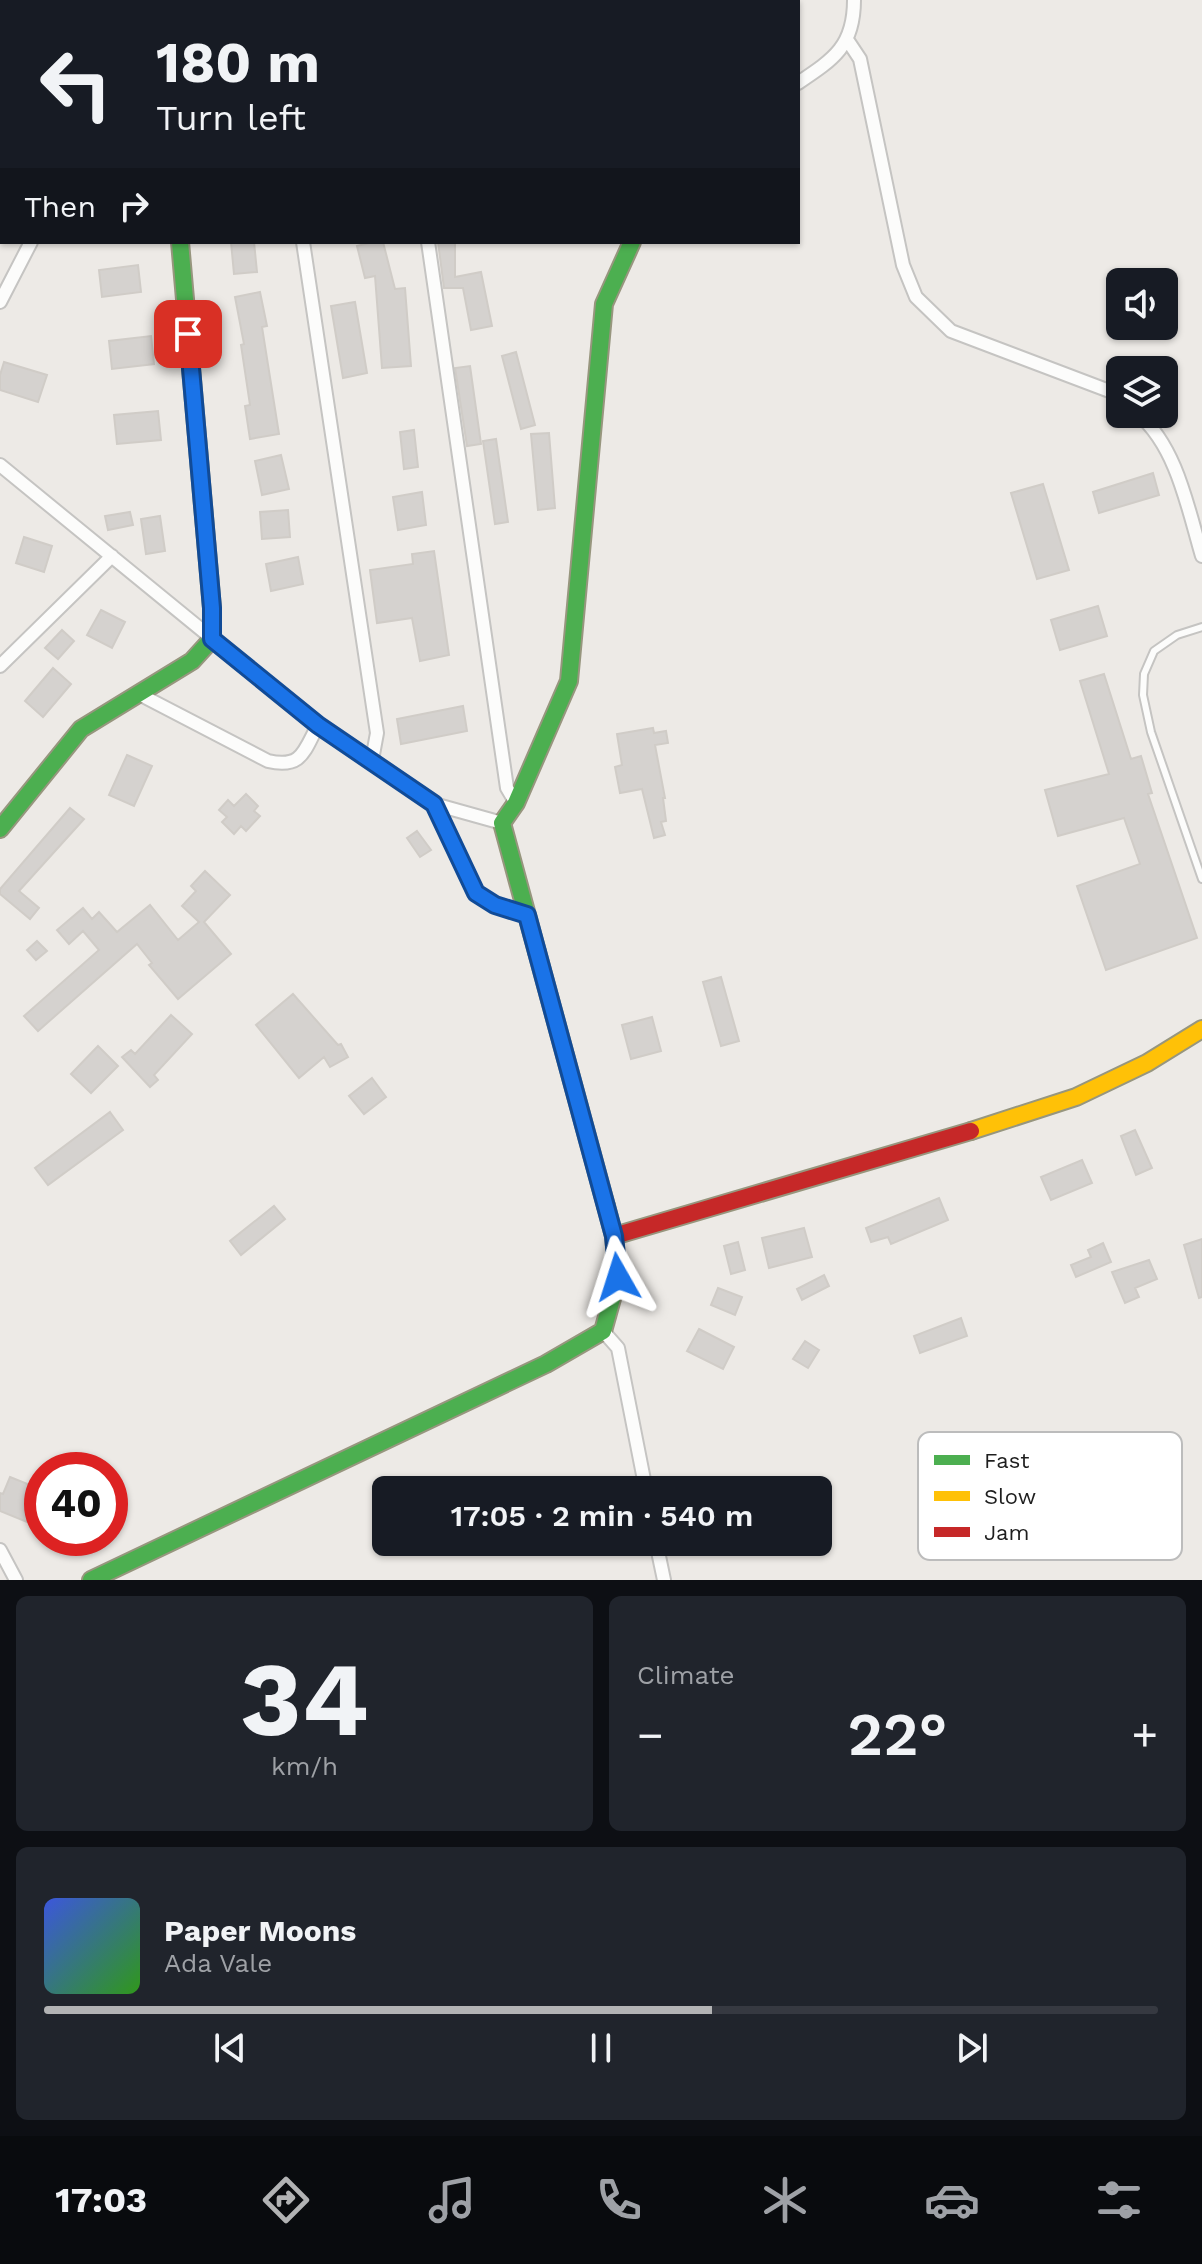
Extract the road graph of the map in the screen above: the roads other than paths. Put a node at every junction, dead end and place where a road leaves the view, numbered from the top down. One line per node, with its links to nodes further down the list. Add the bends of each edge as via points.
1 (854, 0): 2 (street)
2 (848, 41): 3 (street); 10 (street, via 860,59 903,265 916,297 951,331)
3 (800, 82)
4 (30, 244): 9 (street)
5 (180, 244): 16 (street)
6 (303, 244): 20 (street, via 377,733)
7 (428, 244): 21 (street, via 507,788)
8 (631, 244): 21 (street, via 604,304 569,681)
9 (0, 302)
10 (1106, 390)
11 (1154, 428): 14 (street, via 1178,477)
12 (0, 465): 13 (street)
13 (112, 556): 16 (street); 17 (street)
14 (1202, 556)
15 (1202, 627): 25 (lane, via 1177,635 1154,651 1144,674 1143,695)
16 (212, 639): 18 (street, via 192,661); 19 (street)
17 (0, 666)
18 (139, 694): 19 (street, via 284,765 302,754); 24 (street, via 81,729)
19 (318, 725): 20 (street)
20 (372, 760): 22 (street)
21 (516, 803): 23 (street)
22 (434, 804): 23 (street); 26 (street, via 476,893)
23 (502, 823): 26 (street)
24 (0, 829)
25 (1202, 879)
26 (527, 915): 28 (street)
27 (1202, 1029): 28 (street, via 1076,1097)
28 (614, 1236): 29 (street, via 618,1277)
29 (603, 1331): 30 (street, via 618,1348); 34 (street, via 546,1364)
30 (643, 1476)
31 (0, 1550): 33 (street)
32 (659, 1556): 35 (street)
33 (16, 1580)
34 (91, 1580)
35 (664, 1580)

